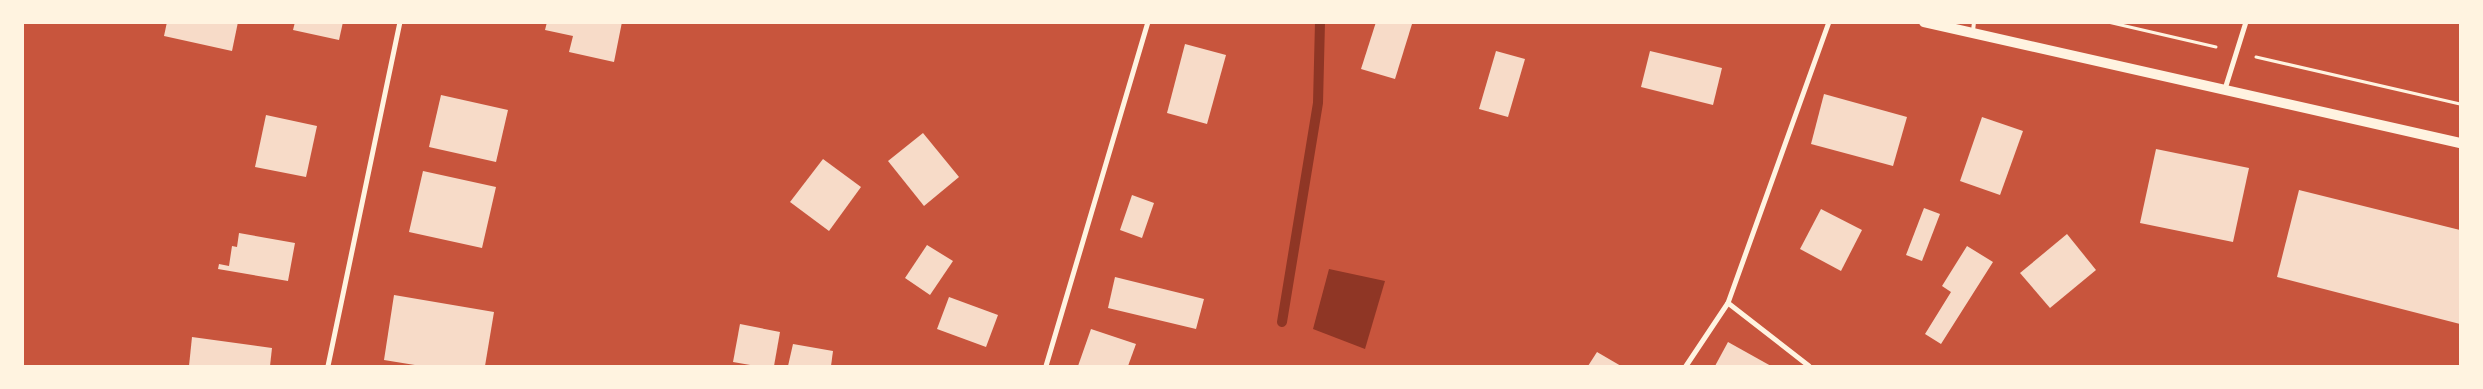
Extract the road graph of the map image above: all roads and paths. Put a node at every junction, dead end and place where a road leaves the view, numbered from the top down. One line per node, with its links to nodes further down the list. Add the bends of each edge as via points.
1 (400, 22): 13 (street)
2 (1148, 22): 14 (street)
3 (1829, 22): 12 (street)
4 (1924, 22): 7 (main road)
5 (2108, 22): 8 (path)
6 (2246, 22): 8 (street)
7 (1973, 28): 9 (main road)
8 (2237, 52): 9 (street); 10 (path)
9 (2225, 89): 11 (main road)
10 (2460, 104)
11 (2460, 143)
12 (1728, 304): 15 (street); 16 (street)
13 (328, 366)
14 (1046, 366)
15 (1686, 366)
16 (1809, 366)

